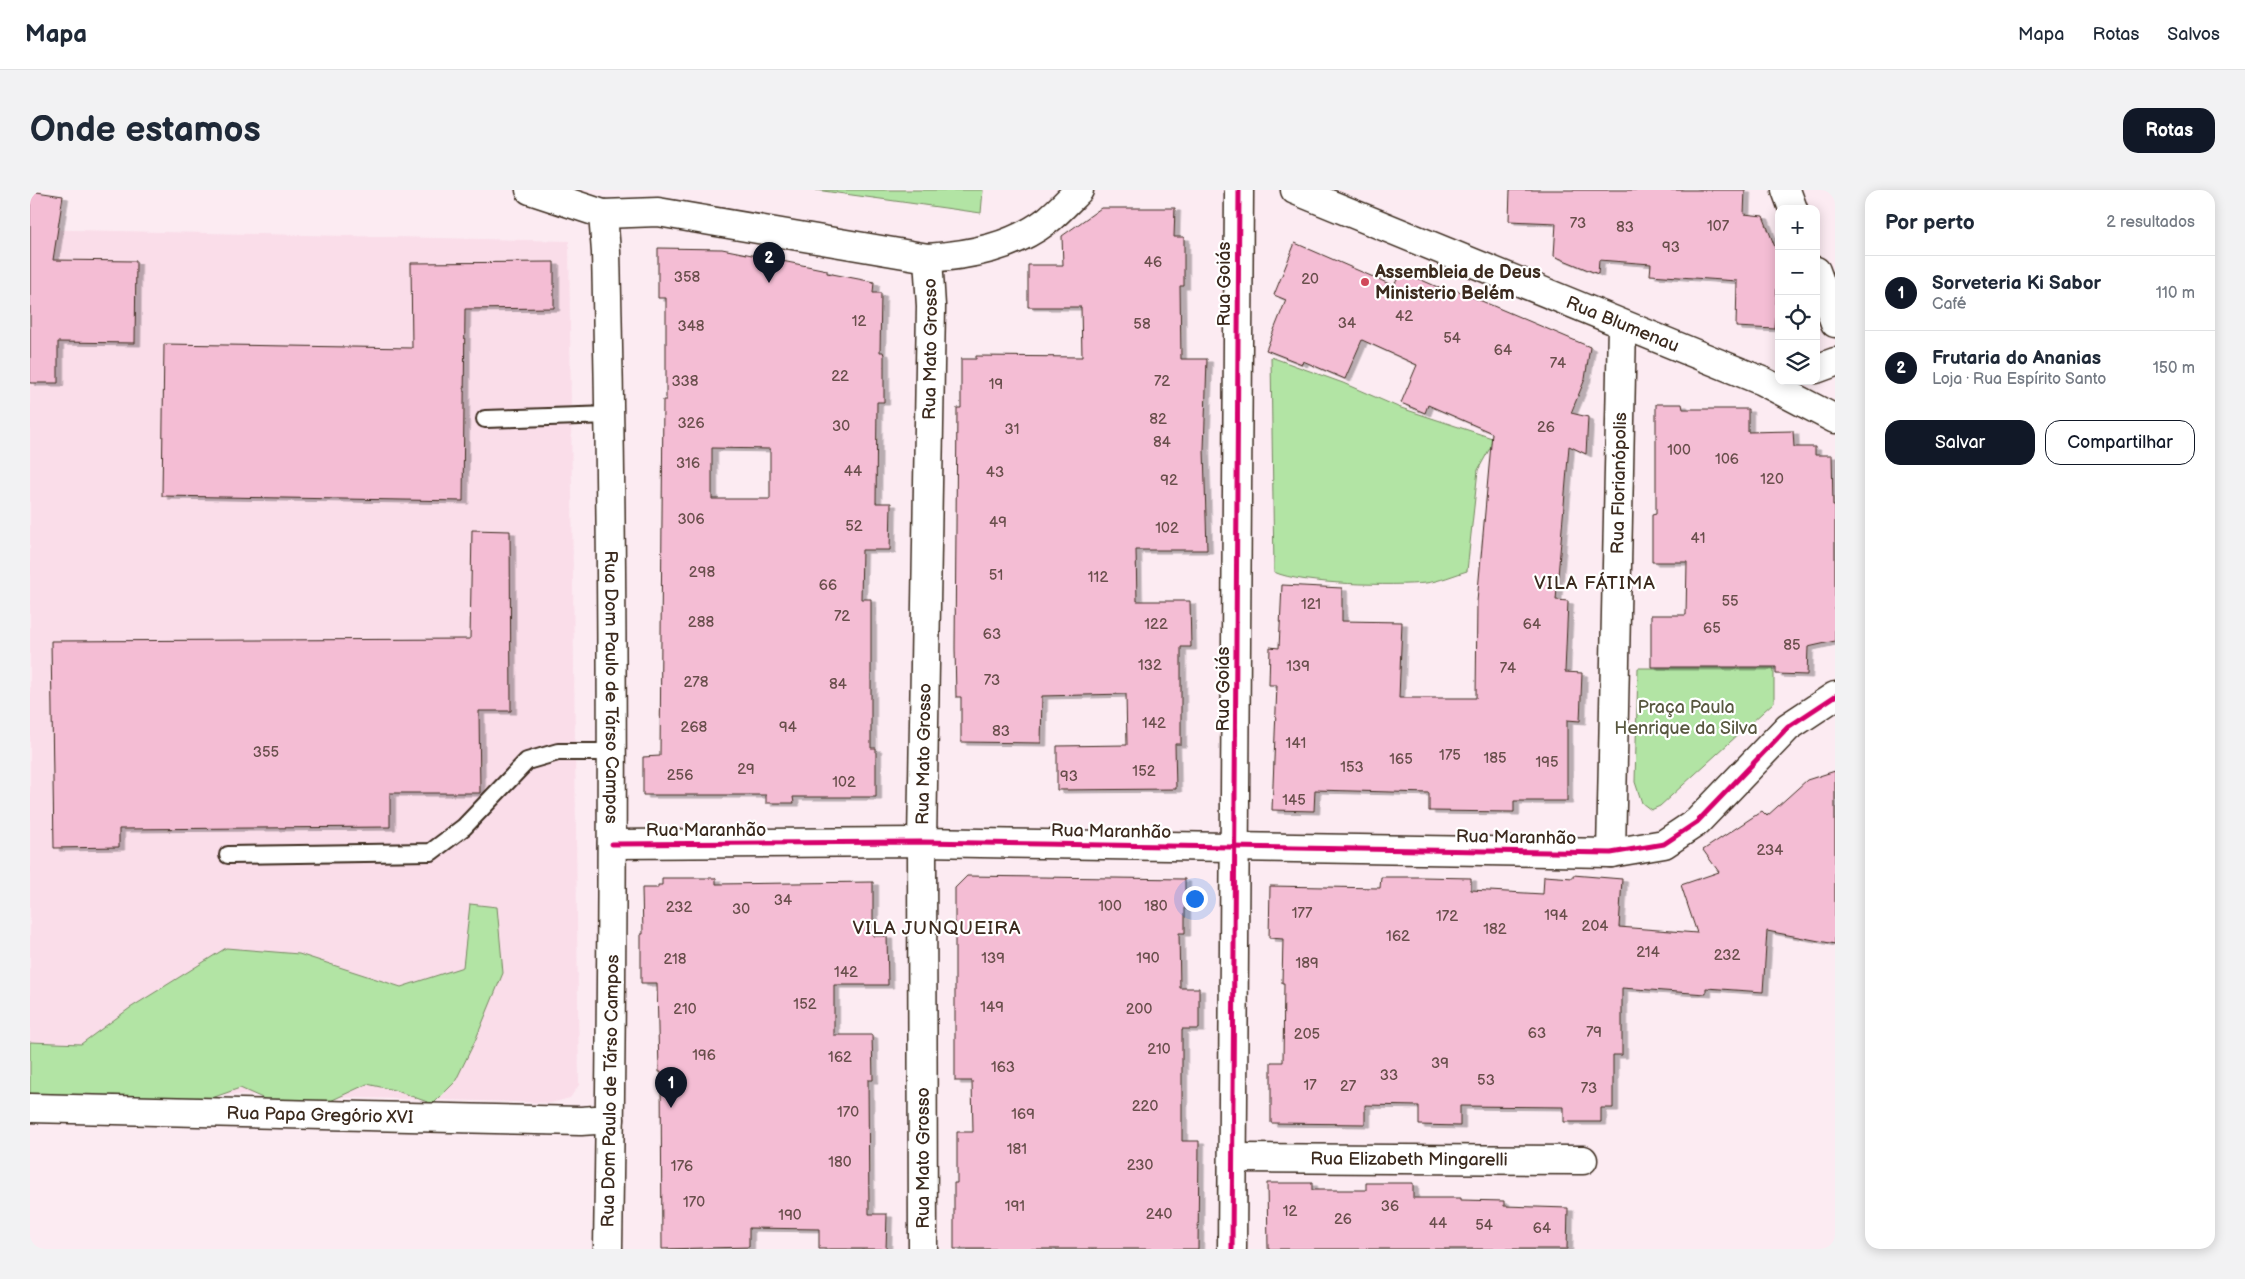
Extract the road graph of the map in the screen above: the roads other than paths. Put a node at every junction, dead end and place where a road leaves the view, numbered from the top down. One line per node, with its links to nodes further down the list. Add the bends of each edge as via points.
1 (530, 190): 7 (street)
2 (1079, 190): 8 (street, via 1048,220 1020,237 970,254)
3 (1240, 190): 22 (street, Rua Goiás)
4 (1295, 190): 11 (street, Rua Blumenau)
5 (1786, 190): 6 (street)
6 (1792, 205)
7 (603, 214): 8 (street, via 658,212); 15 (street, Rua Dom Paulo de Társo Campos)
8 (928, 258): 20 (street, Rua Mato Grosso, via 931,306)
9 (1820, 282): 10 (street)
10 (1835, 323)
11 (1622, 325): 14 (street, Rua Blumenau); 23 (street, Rua Florianópolis)
12 (1835, 362): 13 (street)
13 (1820, 368)
14 (1770, 379): 17 (street, Rua Blumenau)
15 (611, 415): 16 (lane); 19 (street, Rua Dom Paulo de Társo Campos)
16 (485, 419)
17 (1835, 420)
18 (1835, 696): 23 (street, Rua Maranhão, via 1788,727 1697,822 1664,844)
19 (611, 752): 21 (street, Rua Dom Paulo de Társo Campos); 24 (lane, via 558,752 527,761 464,827 431,852)
20 (922, 842): 21 (street, Rua Maranhão); 22 (street, Rua Maranhão); 30 (street, Rua Mato Grosso)
21 (612, 844): 26 (street, Rua Dom Paulo de Társo Campos)
22 (1236, 846): 23 (street, Rua Maranhão); 27 (street, Rua Goiás)
23 (1610, 853)
24 (228, 855)
25 (30, 1108): 26 (street, Rua Papa Gregório XVI, via 581,1122)
26 (610, 1119): 29 (street, Rua Dom Paulo de Társo Campos)
27 (1234, 1158): 28 (street, Rua Elizabeth Mingarelli); 31 (street, Rua Goiás)
28 (1583, 1160)
29 (608, 1249)
30 (923, 1249)
31 (1232, 1249)

